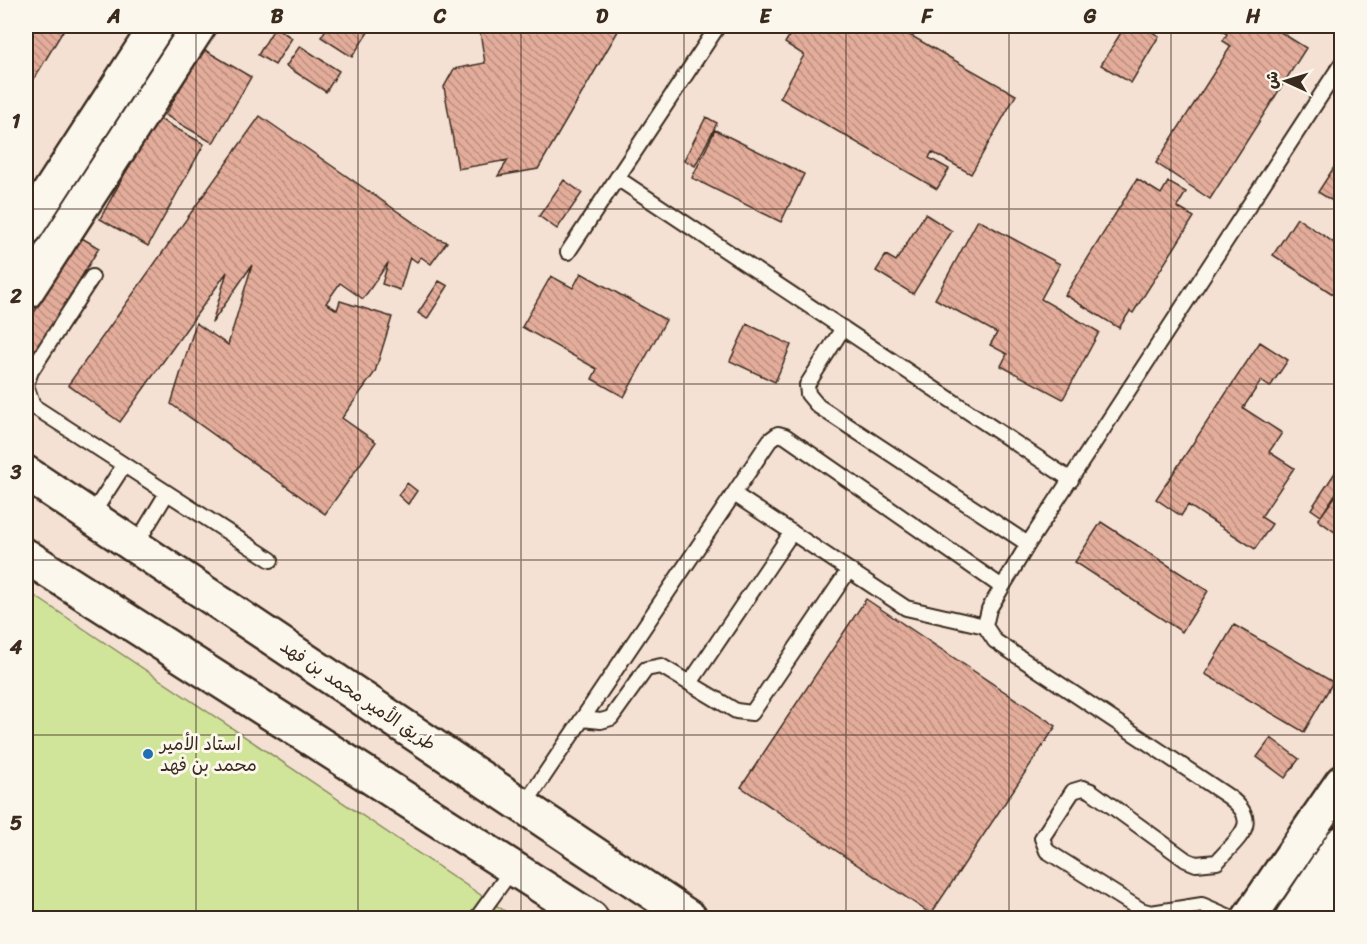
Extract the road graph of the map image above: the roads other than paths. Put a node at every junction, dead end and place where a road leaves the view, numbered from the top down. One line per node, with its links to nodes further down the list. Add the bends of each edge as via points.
1 (157, 26): 6 (main road)
2 (199, 26): 9 (main road)
3 (718, 26): 5 (lane)
4 (1341, 63): 13 (lane)
5 (616, 178): 7 (lane); 10 (lane)
6 (26, 228)
7 (568, 252)
8 (92, 277): 11 (lane, via 31,371 27,394 33,406)
9 (26, 292)
10 (843, 328): 13 (lane); 18 (lane, via 807,385 808,394 818,406)
11 (124, 465): 14 (lane); 16 (lane)
12 (26, 472): 16 (main road, طريق الأمير محمد بن فهد)
13 (1071, 480): 18 (lane)
14 (166, 493): 19 (lane); 21 (lane)
15 (734, 494): 17 (lane); 23 (lane, via 770,440 778,434 785,436); 26 (lane)
16 (90, 516): 19 (main road, طريق الأمير محمد بن فهد)
17 (792, 532): 22 (lane); 25 (lane)
18 (1028, 544): 23 (lane)
19 (135, 546): 28 (main road, طريق الأمير محمد بن فهد)
20 (26, 556): 30 (main road)
21 (271, 560)
22 (849, 570): 24 (lane, via 906,608); 25 (lane, via 752,712 736,711)
23 (1002, 587): 24 (lane, via 989,609)
24 (985, 626): 35 (lane, via 995,641 1229,797 1248,820 1246,828 1217,862 1196,864 1083,788 1073,791 1042,838 1047,851 1141,910 1151,913 1202,905)
25 (690, 683): 26 (lane, via 662,666 653,665 646,669 611,718)
26 (582, 719): 28 (lane)
27 (1341, 782): 36 (main road)
28 (524, 807): 34 (main road, طريق الأمير محمد بن فهد)
29 (1341, 843): 37 (main road)
30 (513, 868): 32 (lane); 33 (main road)
31 (1341, 889): 38 (main road)
32 (477, 918)
33 (591, 918)
34 (690, 918)
35 (1232, 918)
36 (1250, 918)
37 (1292, 918)
38 (1322, 918)

